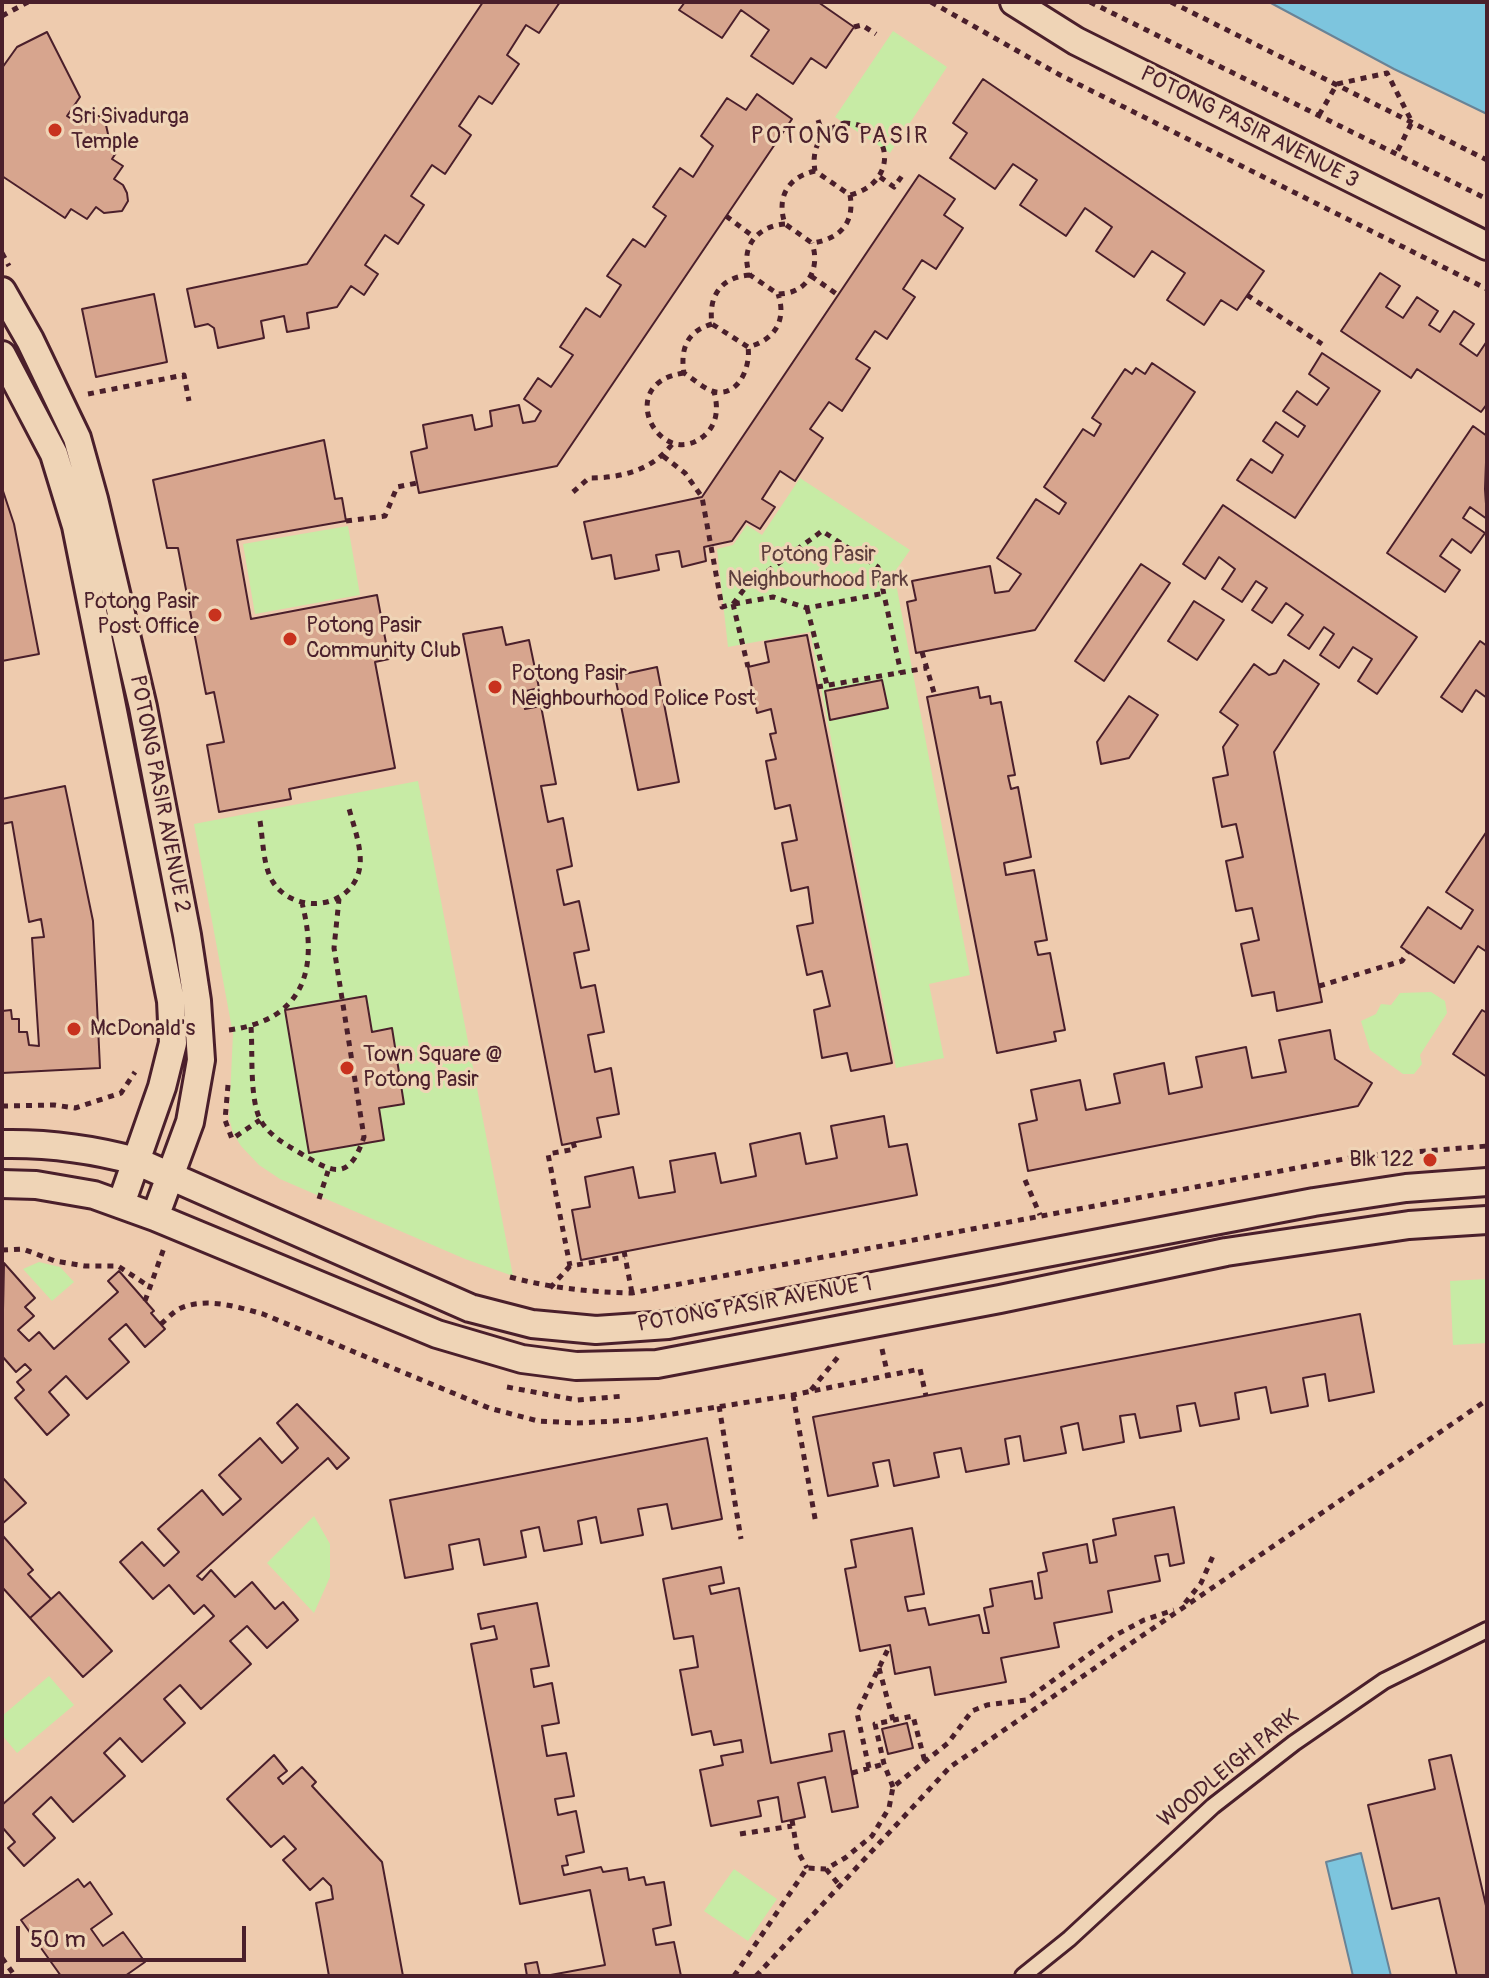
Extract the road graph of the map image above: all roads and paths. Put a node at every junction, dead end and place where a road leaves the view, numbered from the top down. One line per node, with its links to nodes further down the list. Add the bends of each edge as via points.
1 (28, 2): 6 (path)
2 (931, 2): 28 (path, via 1060,75)
3 (1014, 2): 25 (street, POTONG PASIR AVENUE 3, via 1076,41)
4 (1171, 2): 9 (path)
5 (1094, 3): 10 (path)
6 (2, 16)
7 (854, 27): 8 (path, via 862,25)
8 (876, 34)
9 (1337, 84): 10 (path); 12 (path); 12 (path, via 1387,73)
10 (1319, 115): 14 (path)
11 (818, 120): 13 (path)
12 (1412, 122): 14 (path); 15 (path)
13 (823, 134): 16 (path, via 814,151); 18 (path, via 844,123 875,134 885,154)
14 (1396, 154): 20 (path)
15 (1487, 160)
16 (815, 171): 19 (path); 22 (path, via 785,190)
17 (902, 176): 18 (path, via 894,187)
18 (880, 177): 19 (path)
19 (850, 195): 24 (path, via 845,229 837,237)
20 (1487, 199)
21 (726, 216): 23 (path)
22 (785, 224): 23 (path); 24 (path)
23 (754, 237): 26 (path, via 746,258)
24 (812, 243): 27 (path, via 816,254)
25 (1487, 246)
26 (750, 275): 30 (path); 33 (path, via 727,280 718,288 710,310)
27 (811, 276): 30 (path, via 804,286); 31 (path)
28 (1487, 289)
29 (2, 291): 73 (street, POTONG PASIR AVENUE 2, via 77,438 141,699 172,852 197,1001 201,1060 190,1122)
30 (778, 294): 35 (path, via 778,328)
31 (838, 295)
32 (1247, 295): 34 (path)
33 (712, 324): 35 (path); 37 (path, via 687,340)
34 (1322, 344)
35 (748, 347): 38 (path, via 748,369 742,379)
36 (2, 355): 71 (street, POTONG PASIR AVENUE 2, via 54,454 76,526 171,1001 173,1043)
37 (684, 373): 38 (path); 41 (path, via 662,379 648,398 654,431)
38 (714, 392): 41 (path, via 713,425 696,441)
39 (88, 394): 40 (path, via 184,375)
40 (189, 401)
41 (673, 443): 42 (path)
42 (663, 456): 44 (path, via 615,478 589,478); 47 (path, via 685,473 702,497 722,607)
43 (417, 483): 45 (path, via 397,487 385,516)
44 (573, 492)
45 (346, 521)
46 (885, 593): 47 (path, via 878,567 822,531 745,588); 48 (path); 52 (path)
47 (733, 604): 48 (path, via 773,597); 50 (path)
48 (807, 608): 53 (path)
49 (922, 652): 51 (path)
50 (748, 667)
51 (927, 668): 52 (path); 55 (path)
52 (901, 673): 53 (path)
53 (827, 685): 54 (path)
54 (817, 687)
55 (935, 696)
56 (348, 805): 58 (path, via 360,869)
57 (260, 821): 59 (path, via 272,881)
58 (339, 899): 59 (path); 72 (path, via 334,948 364,1137 358,1155 343,1169)
59 (302, 903): 62 (path, via 310,953 304,983 288,1004)
60 (1408, 952): 61 (path, via 1402,961)
61 (1319, 986)
62 (251, 1027): 63 (path); 66 (path)
63 (229, 1030)
64 (121, 1093): 65 (path, via 75,1108)
65 (2, 1106)
66 (260, 1120): 67 (path); 72 (path, via 275,1138)
67 (232, 1139)
68 (573, 1142): 84 (path, via 575,1149 548,1154)
69 (2, 1144): 71 (street, POTONG PASIR AVENUE 1, via 36,1144)
70 (1487, 1146): 79 (path, via 1355,1157)
71 (136, 1161): 73 (street, POTONG PASIR AVENUE 1); 78 (street, POTONG PASIR AVENUE 2)
72 (328, 1171): 77 (path)
73 (172, 1177): 75 (street, POTONG PASIR AVENUE 1, via 470,1308 532,1324 596,1330 668,1325 1314,1202); 80 (street, POTONG PASIR AVENUE 2)
74 (1025, 1180): 79 (path)
75 (1487, 1182)
76 (2, 1184): 78 (street, POTONG PASIR AVENUE 1, via 36,1185)
77 (319, 1199)
78 (121, 1204): 80 (street, POTONG PASIR AVENUE 1)
79 (1040, 1215): 88 (path)
80 (155, 1217): 81 (street, POTONG PASIR AVENUE 1, via 437,1334 522,1359 576,1366 657,1364 1226,1252 1409,1225)
81 (1487, 1220)
82 (165, 1247): 86 (path)
83 (2, 1250): 86 (path, via 23,1249 85,1266 118,1266)
84 (570, 1266): 87 (path); 88 (path, via 624,1254)
85 (510, 1277): 87 (path)
86 (150, 1287): 89 (path)
87 (550, 1288): 88 (path)
88 (632, 1293)
89 (145, 1301)
90 (882, 1346): 92 (path)
91 (842, 1354): 93 (path)
92 (888, 1376)
93 (811, 1390)
94 (793, 1395): 97 (path)
95 (1487, 1400): 100 (path)
96 (719, 1406): 98 (path)
97 (816, 1524)
98 (741, 1539)
99 (1213, 1556): 100 (path)
100 (1181, 1608): 105 (path, via 1114,1636 1026,1700 972,1711 948,1743); 113 (path, via 950,1767)
101 (1487, 1630): 118 (lane, WOODLEIGH PARK, via 1384,1681 1294,1743 1213,1806)
102 (890, 1645): 103 (path)
103 (879, 1668): 104 (path); 107 (path, via 857,1713)
104 (893, 1720): 105 (path, via 913,1716); 106 (path, via 875,1724)
105 (925, 1762): 109 (path)
106 (884, 1764): 107 (path); 109 (path)
107 (869, 1768): 108 (path)
108 (852, 1773)
109 (893, 1787): 112 (path, via 889,1808 872,1836)
110 (740, 1834): 111 (path, via 792,1823)
111 (807, 1868): 112 (path); 116 (path)
112 (826, 1869): 113 (path)
113 (840, 1886): 117 (path)
114 (2, 1958): 115 (path)
115 (15, 1976)
116 (734, 1976)
117 (756, 1976)
118 (1023, 1976)

